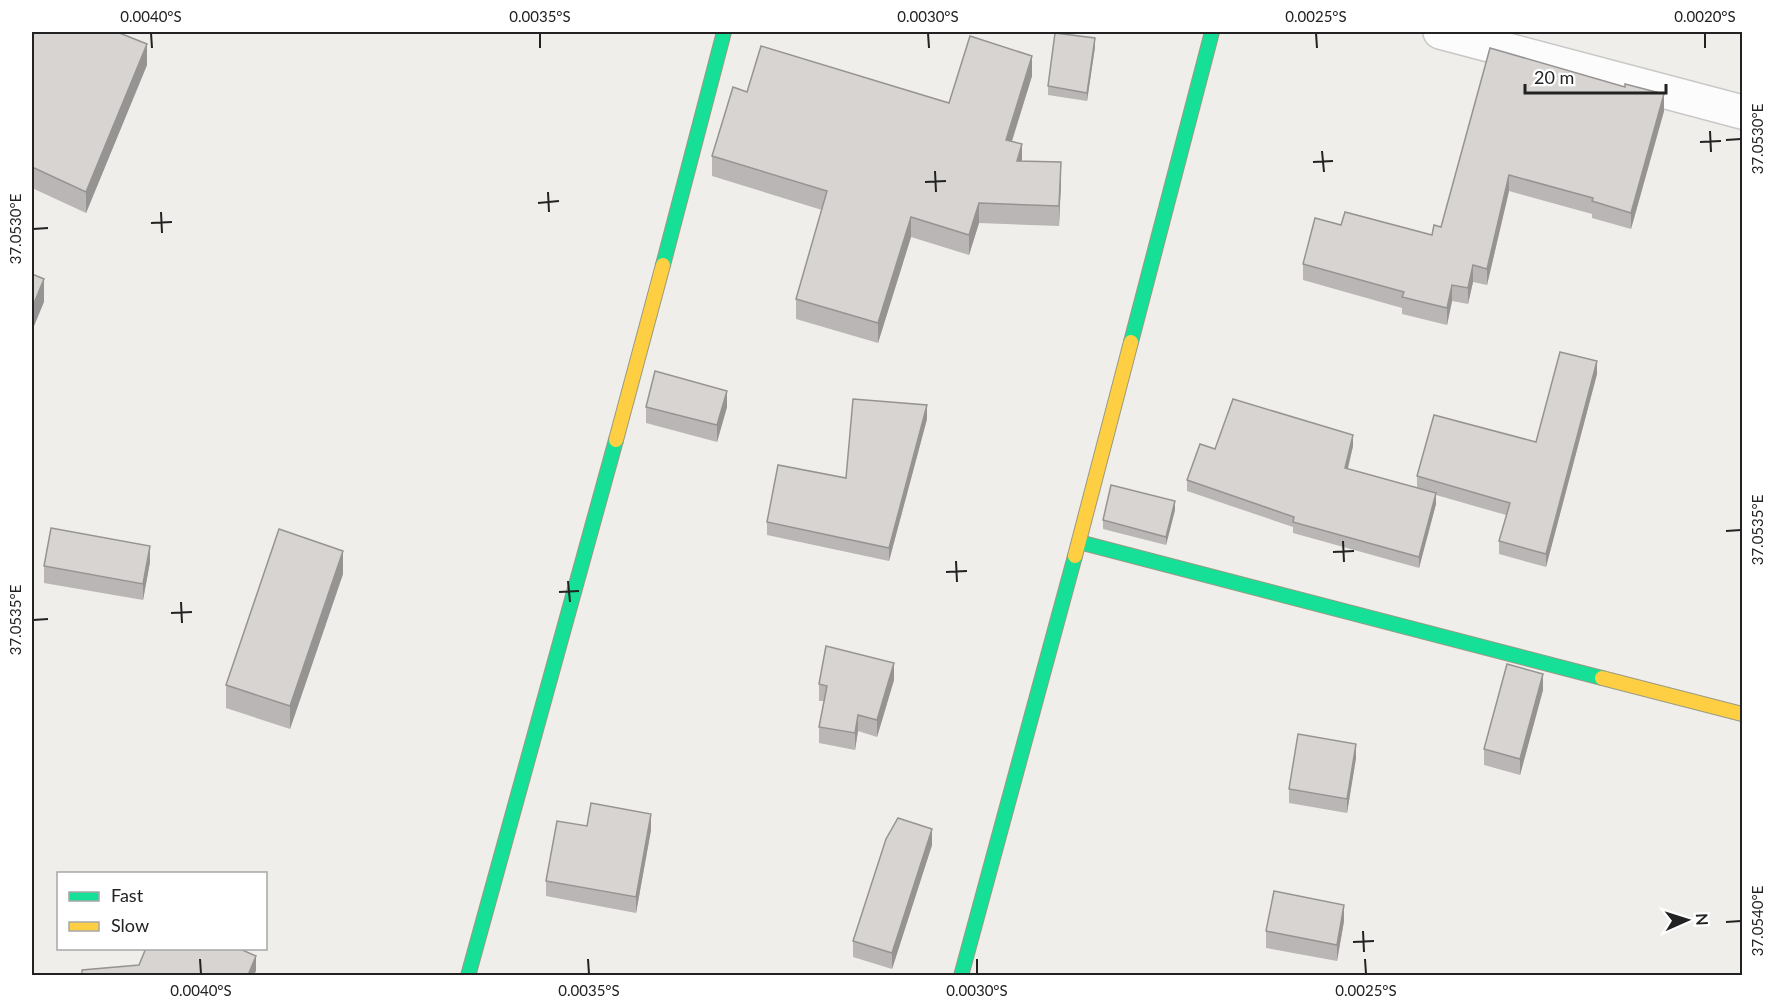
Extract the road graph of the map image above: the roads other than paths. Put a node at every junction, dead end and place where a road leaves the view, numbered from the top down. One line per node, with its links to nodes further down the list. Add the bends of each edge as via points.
1 (724, 32): 7 (street, via 594,525)
2 (1212, 32): 5 (street)
3 (1440, 32): 4 (street)
4 (1743, 112)
5 (1079, 542): 6 (street); 8 (street)
6 (1743, 714)
7 (468, 975)
8 (962, 975)

